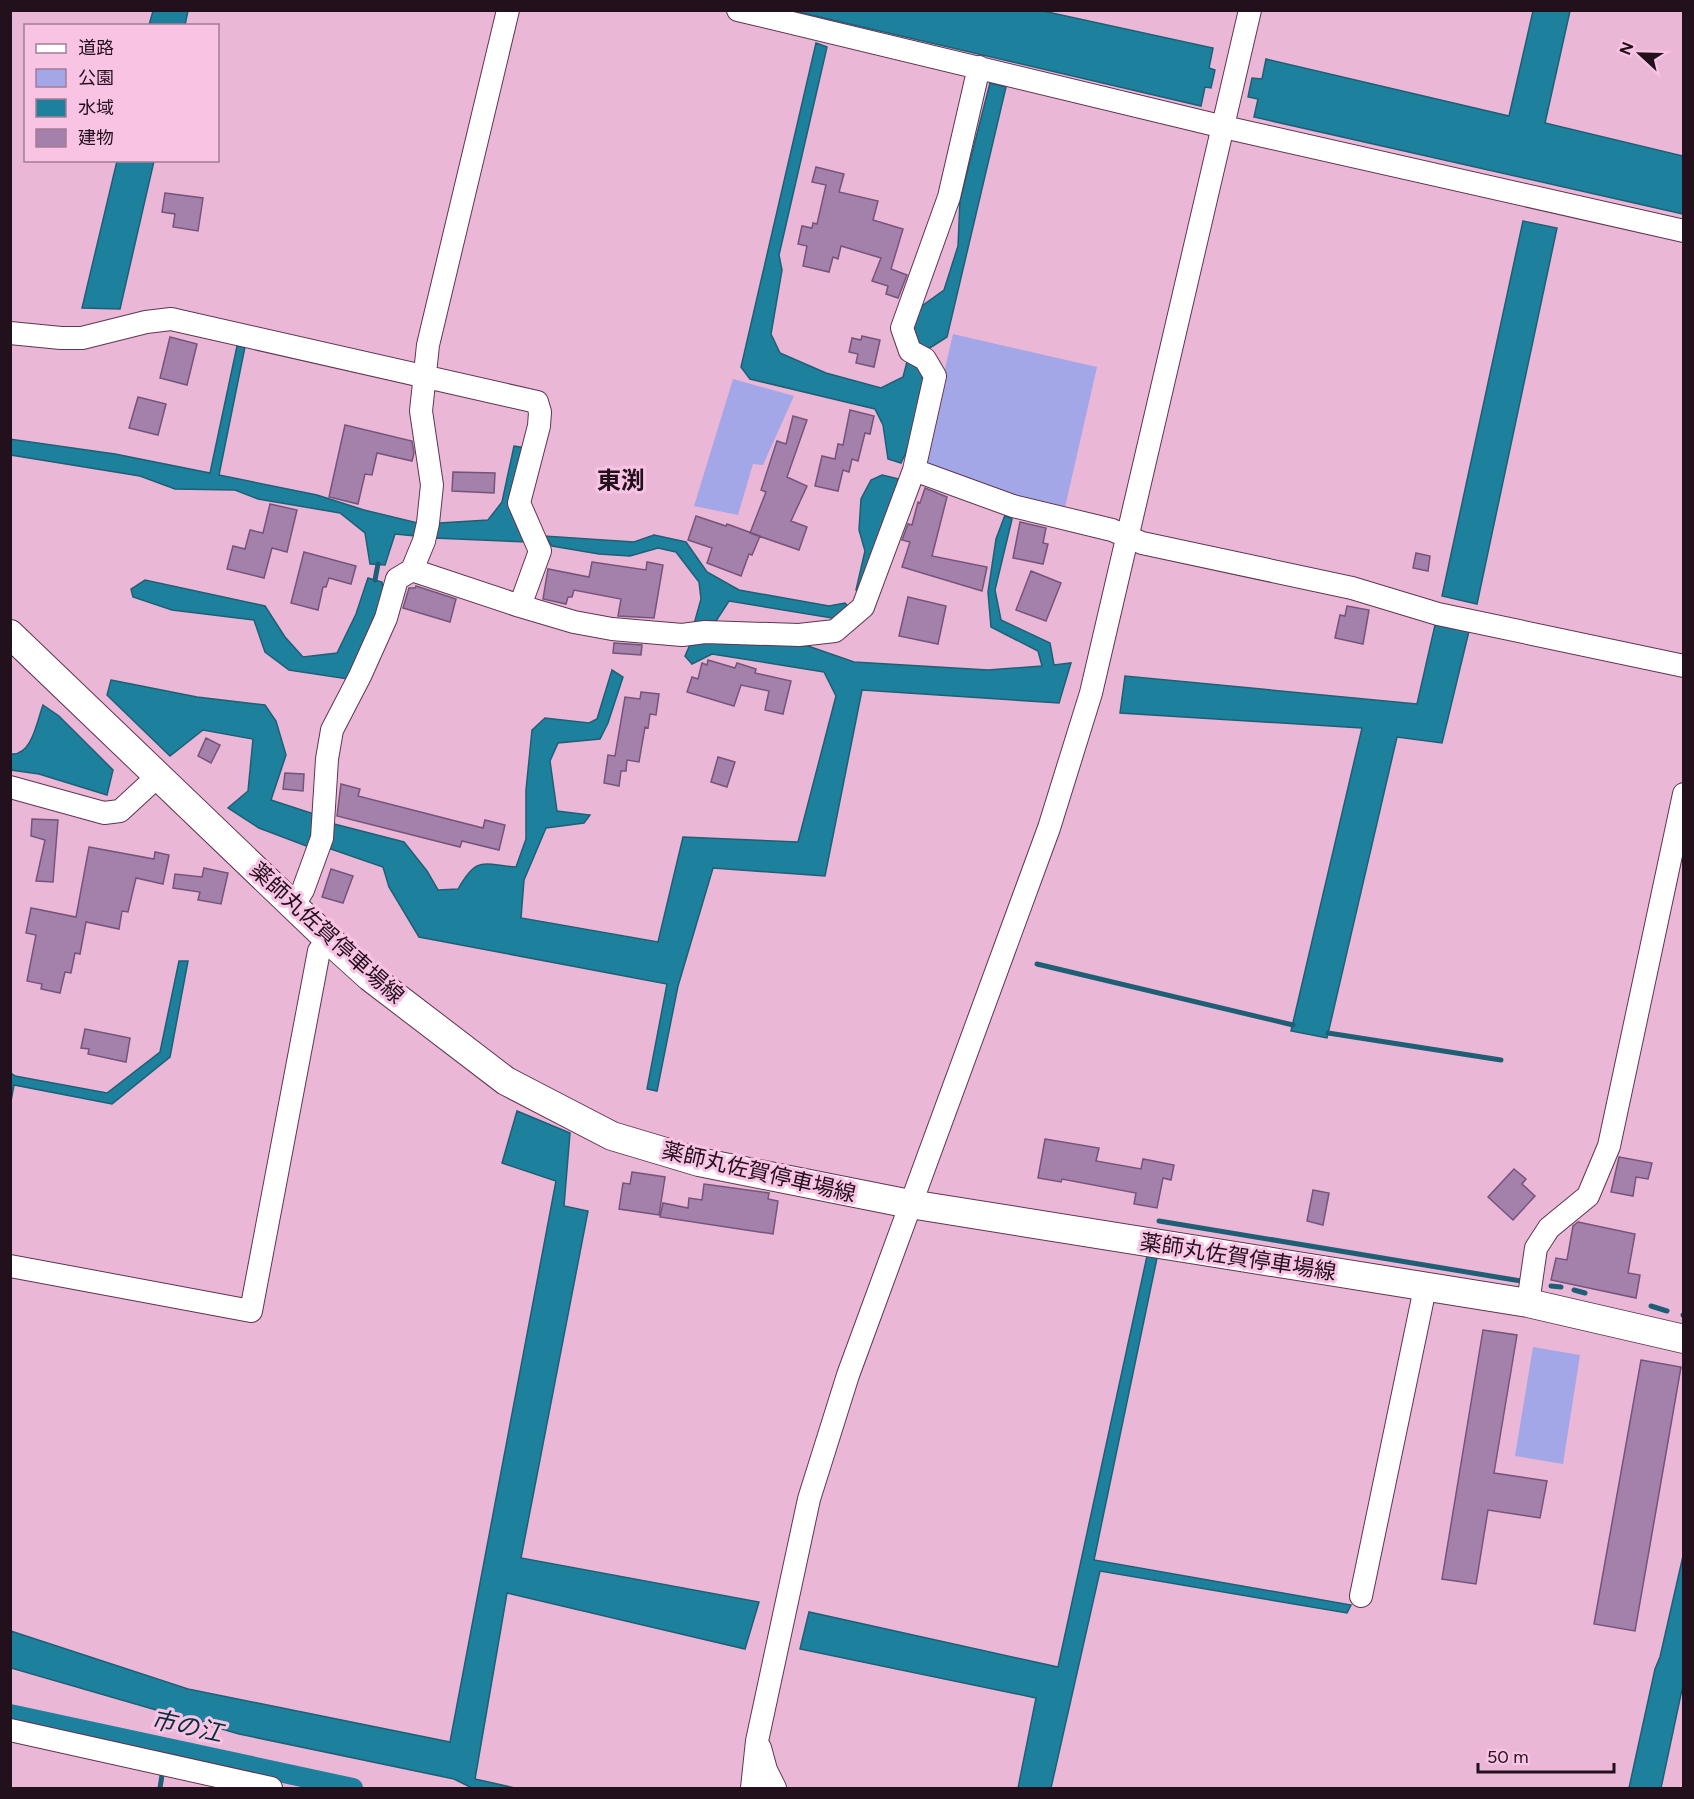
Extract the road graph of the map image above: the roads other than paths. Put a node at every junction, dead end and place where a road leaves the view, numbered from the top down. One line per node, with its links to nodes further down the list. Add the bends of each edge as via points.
1 (508, 10): 8 (street)
2 (738, 10): 4 (street)
3 (1250, 10): 5 (street)
4 (979, 67): 5 (street); 9 (street, via 949,197 902,328 935,376)
5 (1224, 127): 6 (street); 10 (street)
6 (1683, 231)
7 (10, 333): 8 (street, via 82,338 171,319)
8 (424, 375): 11 (street, via 421,411 432,486 426,532); 12 (street, via 537,402 539,426 519,503 535,541)
9 (914, 470): 10 (street, via 1013,506); 12 (street, via 863,607 835,631 799,635 682,635 612,629)
10 (1128, 537): 14 (street, via 1352,588 1438,614); 20 (street, via 1091,693 1049,828)
11 (412, 570): 12 (street); 18 (street, via 397,579 387,618 332,730 322,833 303,890)
12 (520, 606)
13 (10, 634): 15 (main road, 薬師丸佐賀停車場線)
14 (1683, 666)
15 (158, 776): 16 (street, via 120,811 104,813); 18 (main road, 薬師丸佐賀停車場線)
16 (10, 786)
17 (1683, 794): 23 (street, via 1608,1146 1588,1196 1549,1228 1536,1248)
18 (293, 906): 19 (main road, 薬師丸佐賀停車場線)
19 (328, 939): 20 (main road, 薬師丸佐賀停車場線, via 370,977 506,1081 612,1136 699,1162); 21 (street, via 320,951 251,1311)
20 (910, 1204): 22 (main road, 薬師丸佐賀停車場線); 27 (street, via 809,1499)
21 (10, 1266)
22 (1425, 1288): 23 (main road, 薬師丸佐賀停車場線); 25 (street)
23 (1528, 1303): 24 (main road, 薬師丸佐賀停車場線)
24 (1683, 1339)
25 (1361, 1596)
26 (10, 1730): 28 (street)
27 (757, 1741): 29 (street); 30 (street)
28 (271, 1788)
29 (752, 1788)
30 (775, 1788)

